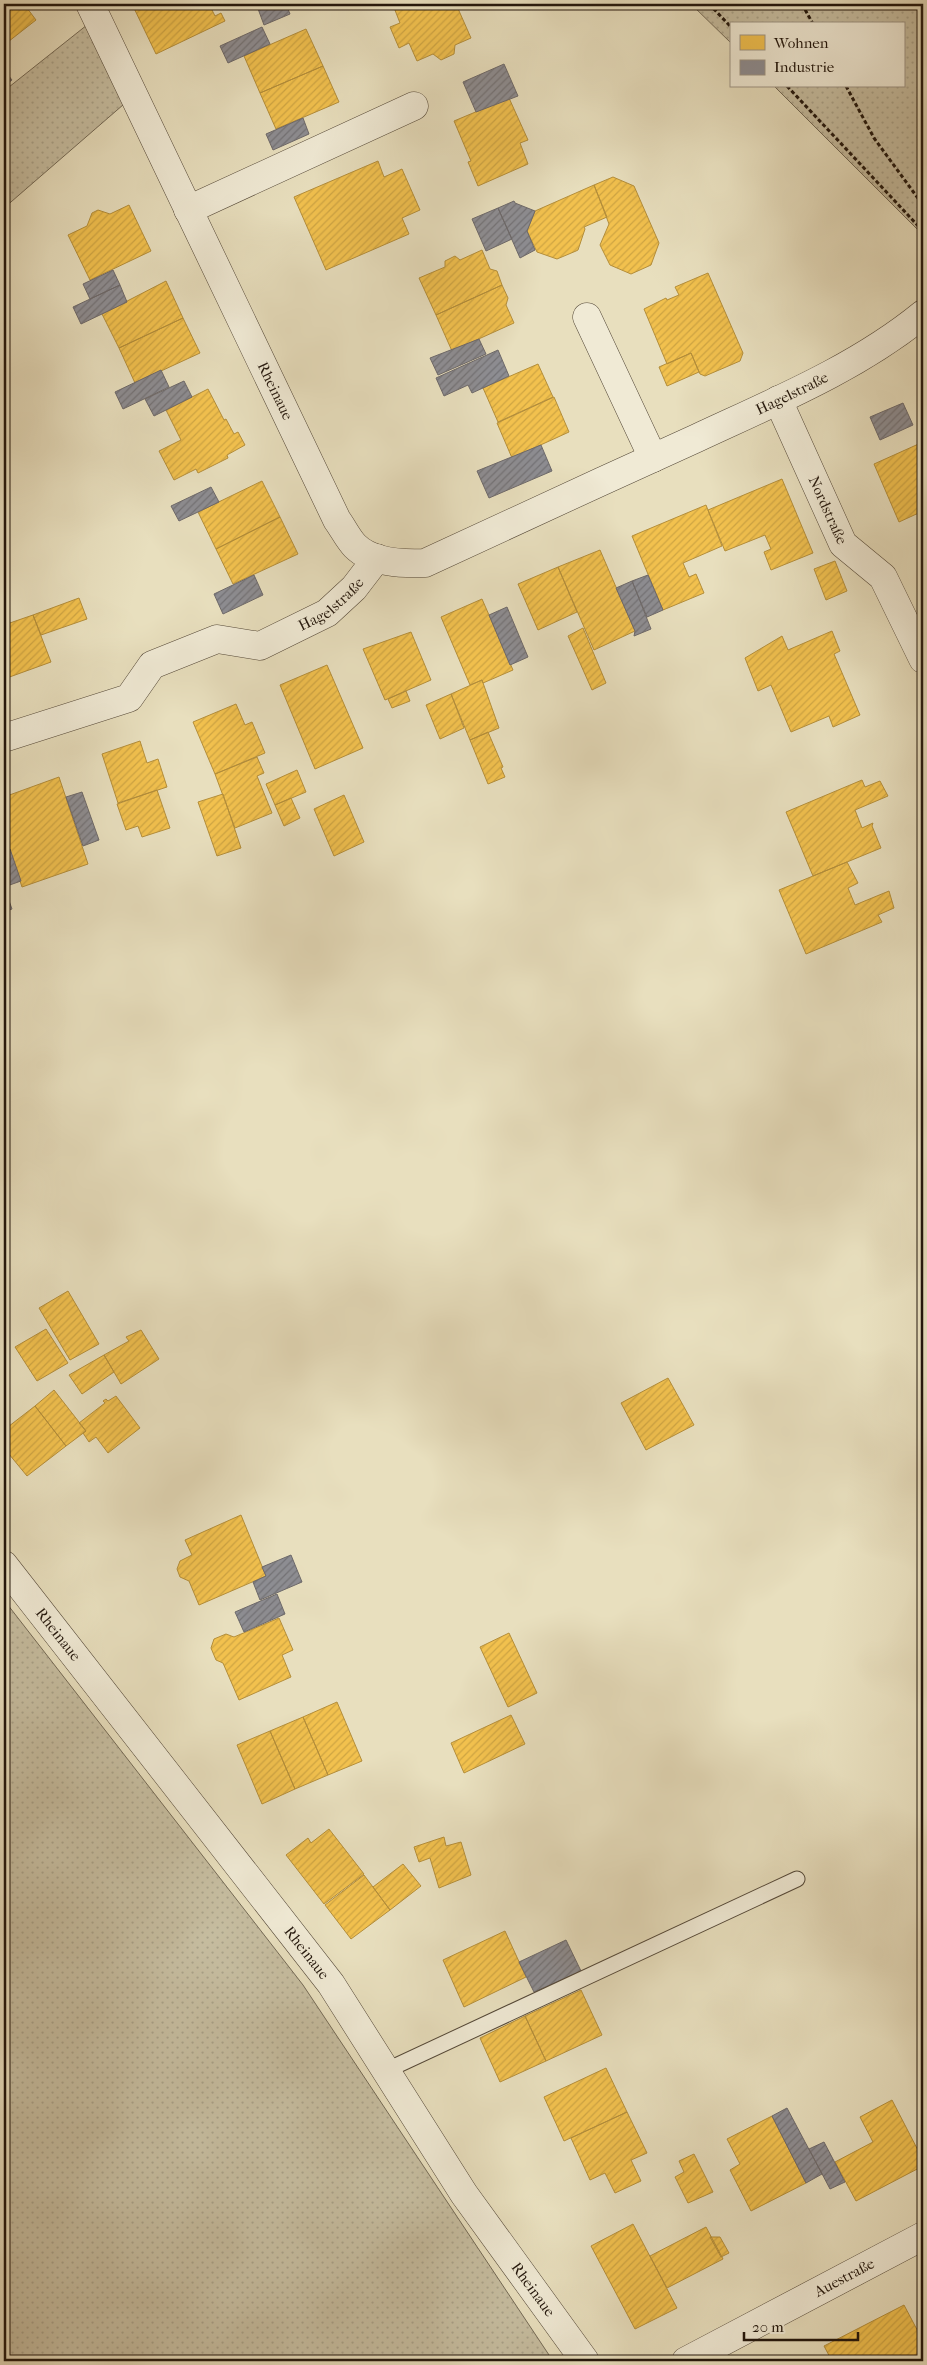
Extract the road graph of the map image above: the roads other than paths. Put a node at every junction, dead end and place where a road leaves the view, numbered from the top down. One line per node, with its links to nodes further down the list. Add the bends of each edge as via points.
1 (90, 4): 3 (street, Rheinaue)
2 (414, 106): 3 (street)
3 (188, 210): 8 (street, Rheinaue, via 337,520 356,546)
4 (923, 314): 6 (street, Hagelstraße, via 907,328 847,364)
5 (587, 317): 7 (street)
6 (778, 400): 7 (street, Hagelstraße); 9 (street, Nordstraße, via 843,544 883,577)
7 (653, 458): 8 (street, Hagelstraße, via 425,563 401,564)
8 (377, 558): 10 (street, Hagelstraße, via 354,588 326,613 260,646 217,639 152,664 129,698)
9 (923, 659)
10 (4, 738)
11 (4, 1565): 13 (street, Rheinaue, via 331,1984)
12 (797, 1879): 13 (lane)
13 (385, 2071): 15 (street, Rheinaue, via 464,2194)
14 (923, 2236): 16 (street, Auestraße)
15 (585, 2361)
16 (686, 2361)

